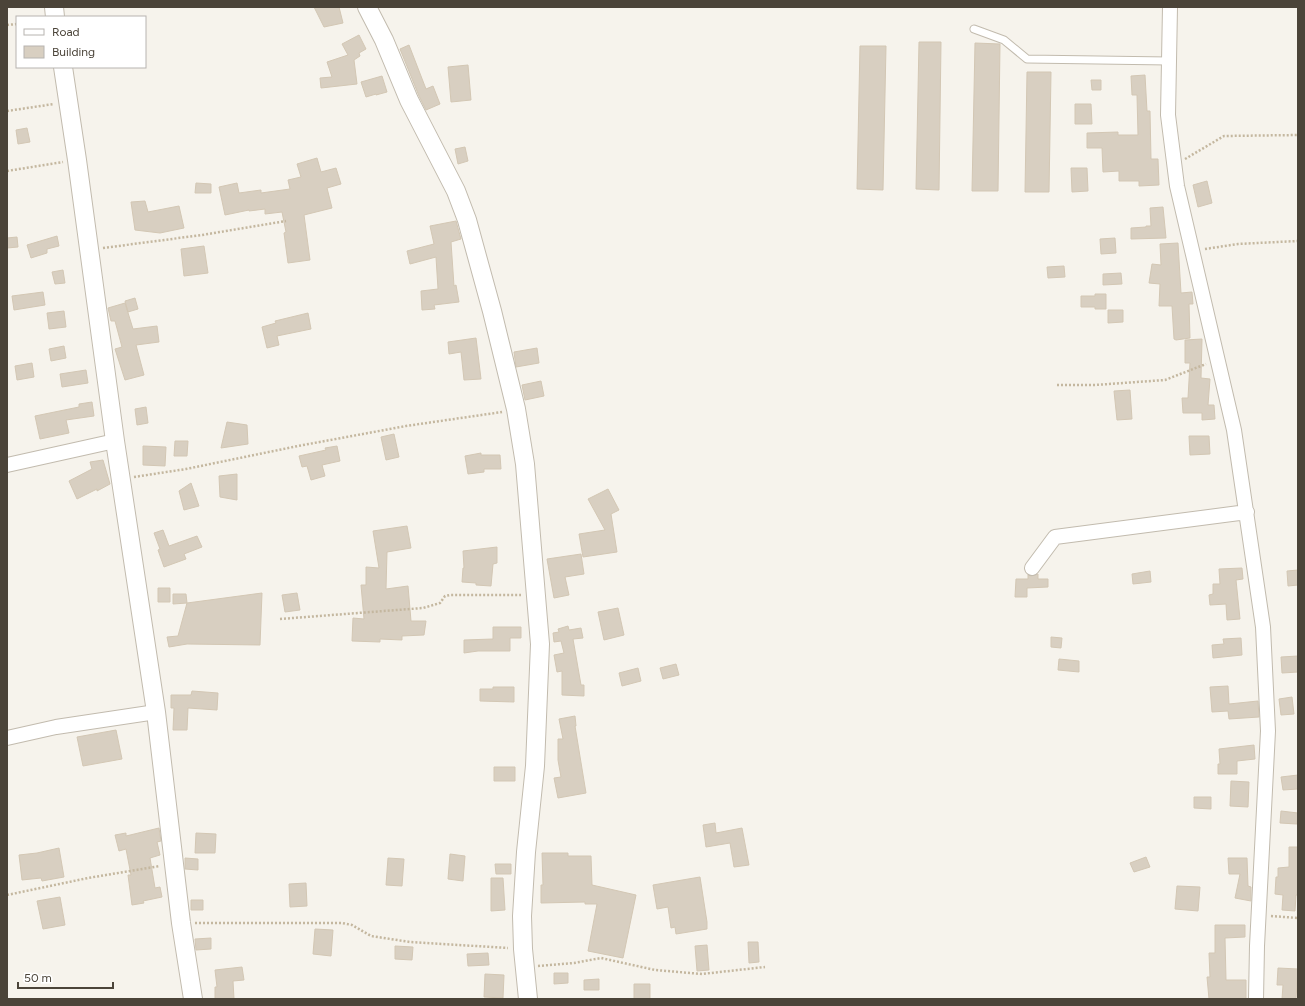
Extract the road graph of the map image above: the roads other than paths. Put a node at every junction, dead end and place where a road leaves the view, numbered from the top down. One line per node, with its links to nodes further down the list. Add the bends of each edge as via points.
1 (367, 7): 13 (street, via 409,100 456,191 467,220 516,409 526,464 540,644 534,766 522,916 523,958)
2 (1170, 7): 4 (street)
3 (974, 29): 4 (lane, via 1004,40 1027,59)
4 (1169, 60): 8 (street, via 1168,115 1177,186 1234,430)
5 (63, 68): 6 (street)
6 (115, 441): 7 (street); 10 (street)
7 (7, 465)
8 (1246, 512): 9 (street, via 1055,537); 14 (street, via 1263,627 1268,731)
9 (1032, 568)
10 (156, 712): 11 (street, via 56,727); 12 (street, via 181,923)
11 (7, 738)
12 (193, 999)
13 (528, 999)
14 (1256, 999)

